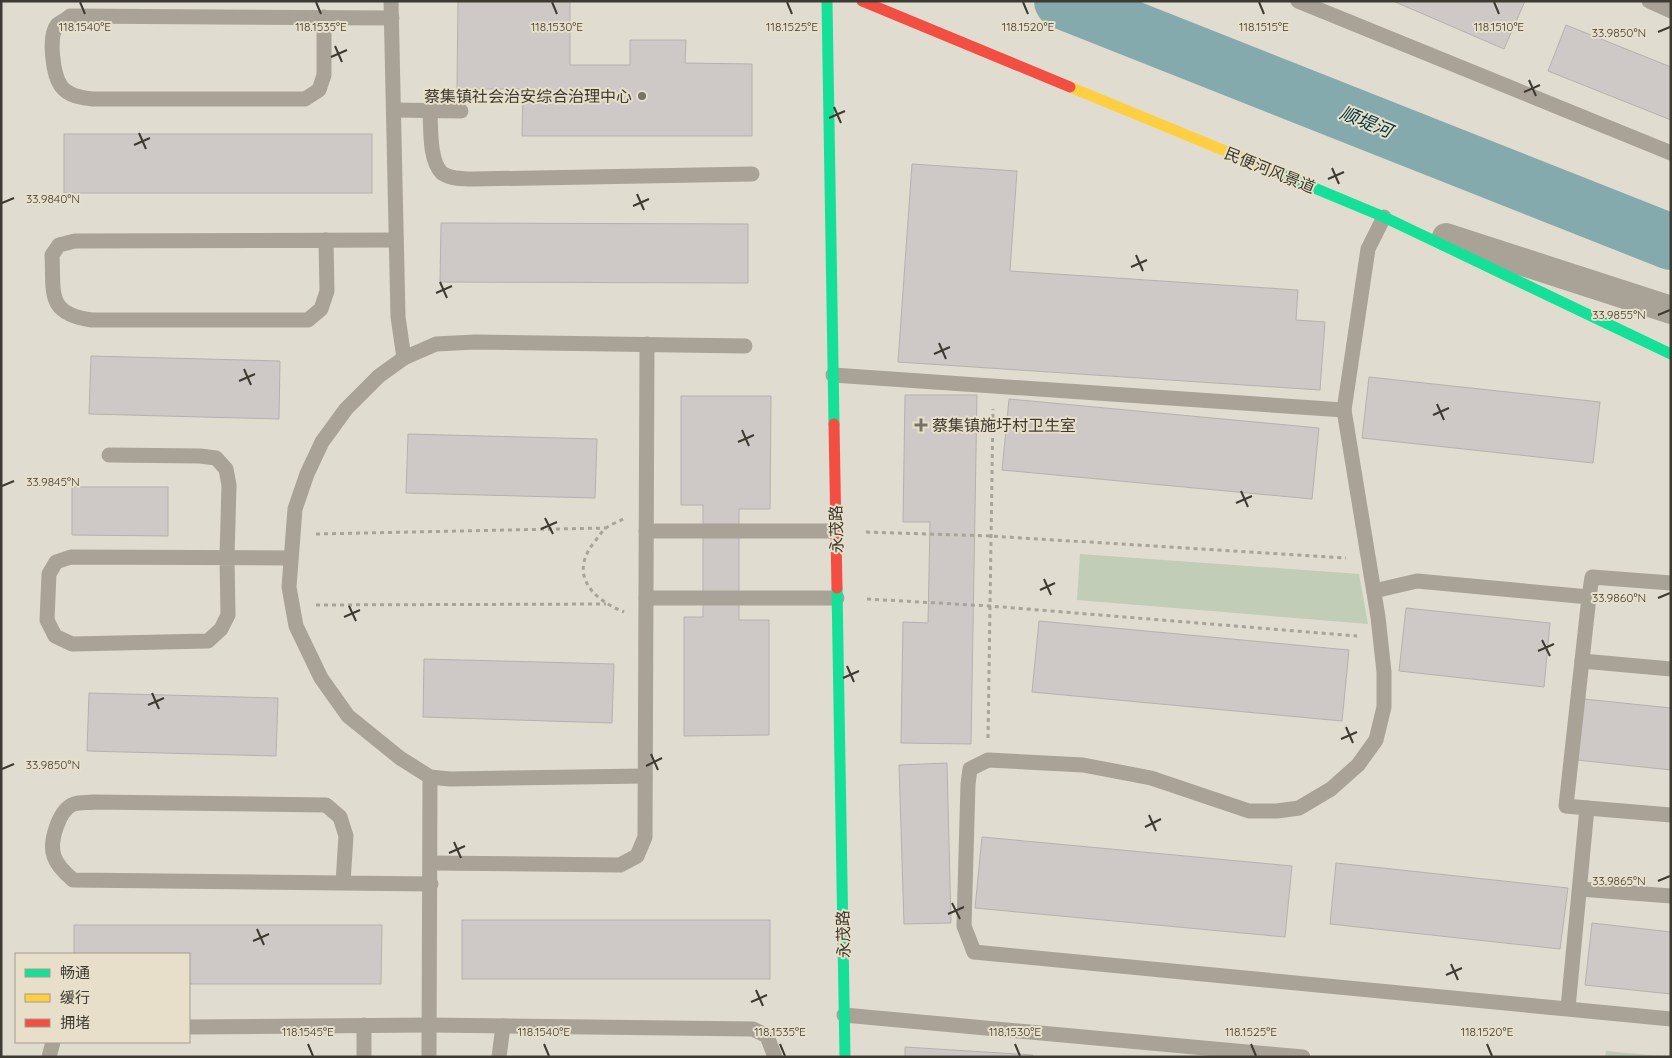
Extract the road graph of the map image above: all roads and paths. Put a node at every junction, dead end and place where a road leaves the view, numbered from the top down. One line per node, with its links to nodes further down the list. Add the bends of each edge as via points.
1 (391, 1): 8 (lane)
2 (827, 1): 22 (street, 永茂路)
3 (862, 1): 14 (street, 民便河风景道)
4 (1298, 1): 12 (lane)
5 (1648, 1): 6 (lane)
6 (1671, 11)
7 (324, 17): 7 (lane, via 70,16 57,26 52,39 54,71 62,87 78,97 93,99 305,99 319,90 324,75); 8 (lane)
8 (392, 18): 9 (lane)
9 (394, 110): 10 (lane); 16 (lane)
10 (430, 111): 11 (lane); 13 (lane, via 434,161 443,174 457,178)
11 (461, 112)
12 (1671, 153)
13 (752, 174)
14 (1384, 216): 17 (street); 20 (street, 民便河风景道); 24 (lane, via 1368,249)
15 (326, 240): 15 (lane, via 75,241 59,246 52,255 54,300 64,313 92,320 308,320 322,309 327,291); 16 (lane)
16 (396, 240): 21 (lane, via 398,317)
17 (1671, 310)
18 (647, 344): 19 (lane); 21 (lane, via 436,344); 26 (lane)
19 (745, 346)
20 (1671, 354)
21 (404, 358): 30 (lane, via 379,376 346,409 322,442 295,509)
22 (833, 375): 23 (lane); 29 (street, 永茂路)
23 (994, 386): 24 (lane); 31 (path)
24 (1344, 410): 34 (lane)
25 (109, 455): 32 (lane, via 216,458 226,469 229,484)
26 (647, 509): 27 (path); 28 (lane)
27 (606, 528): 30 (path); 40 (path, via 586,552 582,569 586,582)
28 (646, 531): 29 (lane); 38 (lane)
29 (836, 531): 31 (path); 39 (street, 永茂路)
30 (292, 535): 33 (lane)
31 (991, 536): 34 (path); 42 (path)
32 (226, 558): 32 (lane, via 71,556 56,562 49,574 47,620 56,636 72,644 208,641 221,629 228,615); 33 (lane)
33 (290, 558): 41 (lane)
34 (1369, 560): 36 (lane)
35 (1671, 583): 37 (lane, via 1592,577)
36 (1374, 591): 37 (lane, via 1417,581); 44 (lane)
37 (1588, 597): 45 (lane)
38 (646, 598): 39 (lane); 43 (lane)
39 (837, 598): 42 (path); 58 (street, 永茂路)
40 (606, 604): 41 (path); 43 (path)
41 (292, 605): 48 (lane, via 296,626 321,678 348,716 400,758)
42 (990, 606): 44 (path); 47 (path)
43 (646, 621): 49 (lane)
44 (1380, 638): 47 (lane, via 1384,707 1376,740 1358,765 1331,789 1299,808 1249,811 1150,778 1083,765)
45 (1582, 661): 46 (lane); 50 (lane, via 1566,806)
46 (1671, 669)
47 (988, 760): 57 (lane, via 970,770 968,784 964,926 974,952)
48 (430, 776): 49 (lane, via 450,780); 52 (lane)
49 (645, 776): 52 (lane, via 645,837 637,856 620,865)
50 (1587, 808): 51 (lane); 55 (lane)
51 (1671, 816)
52 (430, 863): 54 (lane)
53 (343, 882): 53 (lane, via 73,880 53,855 54,833 61,816 74,804 326,805 340,817 346,836); 54 (lane)
54 (431, 884): 61 (lane)
55 (1580, 889): 56 (lane); 57 (lane)
56 (1671, 896)
57 (1568, 1008): 59 (lane)
58 (844, 1015): 70 (street, 永茂路); 71 (lane)
59 (1671, 1019)
60 (364, 1025): 61 (lane); 63 (lane); 66 (lane)
61 (430, 1025): 62 (lane); 67 (lane)
62 (503, 1026): 68 (lane); 69 (lane, via 753,1029 767,1036)
63 (190, 1027)
64 (53, 1043): 65 (lane)
65 (48, 1057)
66 (364, 1057)
67 (429, 1057)
68 (499, 1057)
69 (775, 1057)
70 (845, 1057)
71 (1303, 1057)

